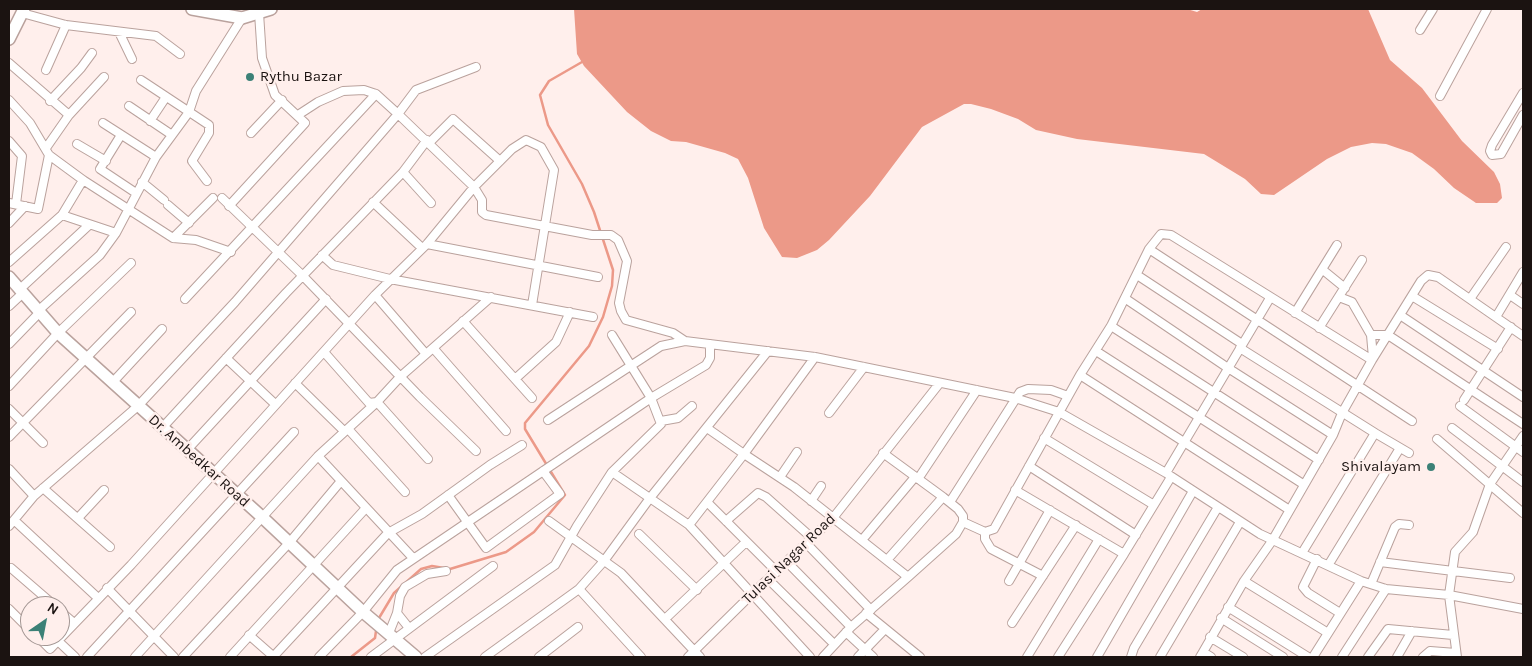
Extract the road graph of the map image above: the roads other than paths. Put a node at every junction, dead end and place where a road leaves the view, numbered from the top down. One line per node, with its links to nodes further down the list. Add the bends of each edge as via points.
1 (197, 9): 7 (street)
2 (271, 9): 6 (street)
3 (1433, 9): 9 (street)
4 (1488, 9): 22 (street)
5 (23, 11): 8 (street); 11 (street)
6 (259, 14): 7 (street); 25 (street, via 262,58 275,95)
7 (242, 18): 28 (street, via 196,92)
8 (66, 25): 10 (street); 17 (street)
9 (1420, 30)
10 (119, 32): 13 (street, via 156,36); 14 (street)
11 (9, 39)
12 (92, 53): 26 (street)
13 (180, 54)
14 (132, 59)
15 (9, 63): 26 (street)
16 (476, 67): 29 (street, via 416,90)
17 (46, 70)
18 (104, 77): 31 (street)
19 (141, 80): 23 (street)
20 (1523, 93): 30 (street, via 1492,144 1492,155 1501,154)
21 (376, 94): 29 (street); 32 (street, via 364,90 343,91); 62 (street)
22 (1440, 96)
23 (166, 97): 28 (street); 33 (street)
24 (9, 100): 41 (street, via 30,123)
25 (282, 100): 32 (street); 35 (street)
26 (50, 101): 31 (street)
27 (128, 106): 33 (street)
28 (189, 112): 37 (street); 47 (street, via 209,125 210,129 192,161)
29 (398, 114): 39 (street); 70 (street)
30 (1523, 114)
31 (69, 115): 41 (street)
32 (298, 115): 55 (street, via 306,122)
33 (150, 121): 37 (street)
34 (103, 123): 36 (street)
35 (251, 133)
36 (121, 135): 42 (street); 43 (street)
37 (172, 136): 42 (street)
38 (9, 141): 52 (street, via 22,156)
39 (429, 141): 44 (street, via 453,119); 45 (street); 49 (street)
40 (77, 144): 43 (street)
41 (47, 152): 46 (street); 54 (street, via 38,209)
42 (156, 156): 48 (street)
43 (106, 161): 50 (street, via 100,169)
44 (500, 161): 49 (street); 61 (street, via 526,140 541,147 554,170)
45 (403, 172): 51 (street); 53 (street)
46 (83, 180): 56 (street); 57 (street)
47 (207, 181)
48 (142, 182): 50 (street); 59 (street)
49 (474, 187): 61 (street, via 486,215); 66 (street)
50 (136, 193): 56 (street)
51 (373, 202): 66 (street); 71 (street)
52 (12, 203): 54 (street)
53 (432, 203)
54 (25, 206): 58 (street)
55 (229, 206): 59 (street, via 217,198); 62 (street)
56 (128, 210): 63 (street); 64 (street)
57 (62, 215): 60 (street); 73 (street)
58 (9, 223)
59 (189, 223): 64 (street)
60 (89, 225): 63 (street); 84 (street)
61 (546, 227): 75 (street); 117 (street, via 592,235 612,234 627,261 619,303 626,320 673,333)
62 (253, 228): 69 (street); 70 (street)
63 (116, 233): 98 (street, via 100,255)
64 (173, 238): 69 (street, via 196,240)
65 (1337, 245): 76 (street)
66 (425, 246): 75 (street); 82 (street)
67 (1506, 246): 94 (street)
68 (1149, 250): 78 (street); 90 (street, via 1161,234 1171,235); 105 (street)
69 (231, 252): 91 (street)
70 (277, 253): 77 (street); 154 (street)
71 (322, 255): 77 (street); 82 (street, via 333,265)
72 (1362, 260): 83 (street)
73 (9, 262)
74 (131, 263): 112 (street)
75 (538, 265): 80 (street); 96 (street)
76 (1323, 270): 83 (street); 101 (street)
77 (302, 275): 92 (street); 129 (street)
78 (1137, 276): 93 (street); 120 (street)
79 (9, 277): 84 (street, Dr. Ambedkar Road)
80 (598, 277)
81 (1522, 278): 85 (street)
82 (390, 279): 86 (street); 88 (street)
83 (1345, 288): 89 (street)
84 (21, 292): 97 (street); 98 (street, Dr. Ambedkar Road)
85 (1510, 294): 95 (street); 104 (street)
86 (375, 295): 107 (street); 126 (street)
87 (1412, 296): 94 (street, via 1425,277 1433,275); 102 (street); 122 (street)
88 (491, 297): 96 (street); 106 (street)
89 (1339, 297): 111 (street); 114 (street, via 1352,302)
90 (1270, 298): 101 (street); 105 (street)
91 (185, 299)
92 (326, 299): 107 (street); 138 (street)
93 (1126, 299): 108 (street); 133 (street)
94 (1470, 299): 104 (street)
95 (1523, 304)
96 (532, 305): 100 (street)
97 (9, 306)
98 (39, 311): 112 (street, Dr. Ambedkar Road); 118 (street)
99 (131, 312): 128 (street)
100 (570, 312): 103 (street); 137 (street, via 556,342)
101 (1295, 313): 111 (street)
102 (1400, 315): 115 (street); 134 (street)
103 (593, 317)
104 (1496, 317): 109 (street)
105 (1256, 319): 120 (street); 142 (street)
106 (463, 321): 121 (street); 137 (street)
107 (350, 323): 125 (street); 136 (street)
108 (1111, 326): 124 (street); 146 (street)
109 (1511, 327): 116 (street); 122 (street)
110 (162, 328): 139 (street)
111 (1320, 328): 130 (street)
112 (58, 333): 128 (street, Dr. Ambedkar Road); 143 (street)
113 (612, 335): 131 (street)
114 (1371, 335): 115 (street); 130 (street)
115 (1388, 335): 130 (street); 144 (street)
116 (1523, 336)
117 (685, 341): 119 (street); 131 (street, via 661,346)
118 (9, 344)
119 (710, 344): 123 (street); 150 (street, via 710,358 706,365)
120 (1241, 346): 133 (street); 159 (street)
121 (434, 349): 126 (street); 170 (street)
122 (1498, 349): 134 (street)
123 (768, 351): 127 (street); 167 (street)
124 (1096, 351): 135 (street); 160 (street)
125 (324, 352): 140 (street); 152 (street, via 369,403)
126 (426, 354): 136 (street)
127 (815, 357): 132 (street); 188 (street)
128 (86, 358): 139 (street, Dr. Ambedkar Road); 164 (street)
129 (226, 358): 138 (street); 166 (street)
130 (1373, 359): 142 (street)
131 (631, 366): 150 (street); 161 (street)
132 (864, 367): 141 (street); 158 (street)
133 (1228, 368): 146 (street); 173 (street)
134 (1484, 370): 144 (street); 148 (street)
135 (1080, 375): 147 (street); 178 (street)
136 (400, 377): 152 (street); 184 (street)
137 (515, 380): 149 (street)
138 (251, 382): 153 (street); 183 (street)
139 (112, 383): 154 (street, Dr. Ambedkar Road)
140 (295, 383): 153 (street); 169 (street)
141 (939, 384): 145 (street); 186 (street, Tulasi Nagar Road)
142 (1357, 385): 159 (street); 162 (street)
143 (9, 386)
144 (1472, 389): 165 (street); 182 (street, via 1462,403)
145 (977, 390): 151 (street); 200 (street)
146 (1212, 392): 160 (street); 191 (street)
147 (1068, 396): 151 (street, via 1051,390 1024,389); 157 (street)
148 (1523, 397)
149 (532, 398)
150 (651, 398): 163 (street); 195 (street)
151 (1015, 398): 157 (street); 215 (street)
152 (377, 402): 169 (street); 190 (street)
153 (275, 404): 197 (street)
154 (138, 406): 166 (street, Dr. Ambedkar Road); 206 (street)
155 (692, 406): 163 (street, via 678,418)
156 (9, 408): 164 (street)
157 (1060, 412): 176 (street); 198 (street)
158 (829, 413)
159 (1342, 413): 172 (street); 173 (street)
160 (1197, 418): 178 (street); 203 (street)
161 (548, 420)
162 (1412, 421)
163 (660, 422): 196 (street)
164 (23, 423): 175 (street); 179 (street)
165 (1523, 424)
166 (162, 428): 183 (street, Dr. Ambedkar Road)
167 (708, 428): 188 (street); 214 (street)
168 (1452, 428): 193 (street)
169 (344, 431): 189 (street); 210 (street, via 349,430)
170 (506, 431)
171 (294, 432): 213 (street)
172 (1375, 433): 181 (street); 248 (street)
173 (1333, 435): 191 (street)
174 (1523, 436): 182 (street)
175 (9, 437)
176 (1044, 438): 192 (street); 218 (street)
177 (1437, 439): 204 (street)
178 (1183, 442): 198 (street); 222 (street)
179 (43, 443)
180 (522, 445): 211 (street)
181 (1400, 448): 187 (street); 258 (street)
182 (1520, 450): 193 (street)
183 (186, 451): 197 (street, Dr. Ambedkar Road)
184 (476, 451)
185 (797, 452): 199 (street)
186 (883, 453): 200 (street); 226 (street, Tulasi Nagar Road)
187 (1409, 453)
188 (744, 454): 199 (street); 217 (street)
189 (318, 456): 201 (street); 224 (street)
190 (428, 459)
191 (1318, 460): 203 (street)
192 (1028, 466): 208 (street); 239 (street)
193 (1503, 467): 202 (street); 204 (street)
194 (9, 469): 212 (street)
195 (546, 469): 232 (street); 232 (street, via 560,494 486,548)
196 (612, 472): 214 (street); 240 (street)
197 (212, 474): 213 (street, Dr. Ambedkar Road); 274 (street)
198 (1168, 475): 209 (street); 218 (street)
199 (780, 477): 216 (street)
200 (916, 478): 215 (street); 242 (street)
201 (341, 481): 220 (street); 246 (street)
202 (1523, 482)
203 (1303, 484): 222 (street)
204 (1490, 484): 223 (street); 263 (street, via 1473,532 1455,552)
205 (821, 486): 216 (street)
206 (43, 488): 212 (street); 225 (street)
207 (104, 490): 225 (street)
208 (1015, 490): 221 (street); 237 (street, via 994,530)
209 (1192, 491): 219 (street); 335 (street)
210 (405, 492)
211 (448, 494): 232 (street); 236 (street, via 422,514)
212 (34, 496): 231 (street)
213 (237, 496): 224 (street, Dr. Ambedkar Road); 286 (street)
214 (650, 498): 233 (street); 252 (street)
215 (947, 500): 229 (street, via 958,509); 253 (street)
216 (811, 501): 226 (street)
217 (707, 502): 228 (street); 233 (street)
218 (1154, 505): 239 (street)
219 (1218, 507): 230 (street); 336 (street)
220 (366, 508): 236 (street); 259 (street)
221 (1050, 510): 234 (street); 257 (street)
222 (1288, 510): 244 (street)
223 (1523, 512)
224 (262, 517): 246 (street, Dr. Ambedkar Road); 306 (street)
225 (78, 518): 247 (street)
226 (833, 518): 242 (street); 243 (street, Tulasi Nagar Road)
227 (549, 521): 240 (street)
228 (726, 521): 243 (street, via 758,493 766,497); 245 (street)
229 (963, 522): 237 (street); 266 (street, via 950,541)
230 (1240, 522): 244 (street); 337 (street)
231 (11, 523): 281 (street)
232 (469, 523): 250 (street)
233 (689, 525): 256 (street)
234 (1076, 525): 241 (street); 265 (street)
235 (1408, 525): 255 (street, via 1398,524 1395,527)
236 (388, 532): 250 (street); 273 (street)
237 (985, 532): 257 (street, via 991,549)
238 (639, 534): 277 (street)
239 (1136, 535): 249 (street)
240 (571, 537): 252 (street); 324 (street, via 555,565)
241 (1099, 539): 249 (street); 333 (street)
242 (862, 540): 253 (street)
243 (809, 541): 254 (street, Tulasi Nagar Road); 285 (street)
244 (1272, 541): 248 (street); 270 (street)
245 (746, 542): 256 (street); 264 (street)
246 (289, 543): 259 (street, Dr. Ambedkar Road); 318 (street)
247 (110, 547)
248 (1302, 553): 251 (street)
249 (1124, 554): 334 (street)
250 (413, 558): 287 (street, via 397,570)
251 (1318, 559): 258 (street); 289 (street, via 1303,587)
252 (604, 560): 275 (street); 291 (street, via 621,572)
253 (887, 560): 266 (street)
254 (787, 562): 264 (street, Tulasi Nagar Road); 299 (street)
255 (1380, 562): 263 (street); 272 (street)
256 (724, 564): 277 (street); 278 (street)
257 (1019, 564): 265 (street); 269 (street)
258 (1329, 564): 271 (street)
259 (314, 566): 273 (street, Dr. Ambedkar Road); 303 (street)
260 (493, 566): 298 (street)
261 (11, 568): 280 (street)
262 (446, 571): 288 (street, via 427,574 405,587)
263 (1451, 571): 267 (street); 279 (street)
264 (777, 572): 268 (street, Tulasi Nagar Road)
265 (1043, 576): 294 (street)
266 (908, 577): 285 (street)
267 (1510, 578)
268 (768, 579): 278 (street, Tulasi Nagar Road); 308 (street)
269 (1009, 581)
270 (1244, 581): 282 (street); 302 (street)
271 (1361, 581): 272 (street); 289 (street)
272 (1371, 584): 276 (street)
273 (337, 587): 287 (street, Dr. Ambedkar Road); 320 (street)
274 (108, 588): 281 (street); 286 (street)
275 (579, 589): 325 (street); 327 (street)
276 (1386, 589): 279 (street); 342 (street)
277 (697, 590): 291 (street)
278 (752, 594): 311 (street, Tulasi Nagar Road); 328 (street)
279 (1449, 595): 284 (street); 304 (street)
280 (43, 596)
281 (98, 598): 295 (street)
282 (1228, 607): 290 (street); 341 (street)
283 (9, 609): 292 (street)
284 (1523, 609)
285 (868, 611): 299 (street); 300 (street)
286 (130, 612): 306 (street); 315 (street)
287 (363, 612): 305 (street, Dr. Ambedkar Road); 321 (street)
288 (397, 613): 298 (street); 305 (street)
289 (1340, 613): 302 (street)
290 (1221, 618): 307 (street); 340 (street)
291 (665, 619): 311 (street)
292 (20, 620)
293 (70, 620): 295 (street)
294 (1012, 623)
295 (74, 624): 297 (street)
296 (578, 627): 326 (street)
297 (70, 628)
298 (409, 628): 305 (street)
299 (848, 629): 308 (street); 310 (street)
300 (885, 629): 310 (street); 332 (street)
301 (1412, 630): 304 (street); 343 (street, via 1386,630); 344 (street)
302 (1328, 632): 341 (street)
303 (249, 635): 319 (street); 320 (street)
304 (1453, 635): 313 (street)
305 (392, 636): 322 (street); 323 (street, Dr. Ambedkar Road)
306 (154, 637): 316 (street); 317 (street)
307 (1210, 637): 312 (street); 339 (street)
308 (834, 644): 329 (street)
309 (63, 646): 314 (street)
310 (865, 650): 330 (street); 331 (street)
311 (694, 655)
312 (1202, 655): 338 (street)
313 (1456, 655): 345 (street, via 1430,651)
314 (75, 657)
315 (87, 657)
316 (135, 657)
317 (174, 657)
318 (183, 657)
319 (230, 657)
320 (274, 657)
321 (319, 657)
322 (370, 657)
323 (416, 657)
324 (425, 657)
325 (485, 657)
326 (539, 657)
327 (641, 657)
328 (810, 657)
329 (823, 657)
330 (858, 657)
331 (873, 657)
332 (920, 657)
333 (1027, 657)
334 (1058, 657)
335 (1097, 657)
336 (1131, 657)
337 (1160, 657)
338 (1211, 657)
339 (1244, 657)
340 (1283, 657)
341 (1314, 657)
342 (1342, 657)
343 (1368, 657)
344 (1397, 657)
345 (1423, 657)

